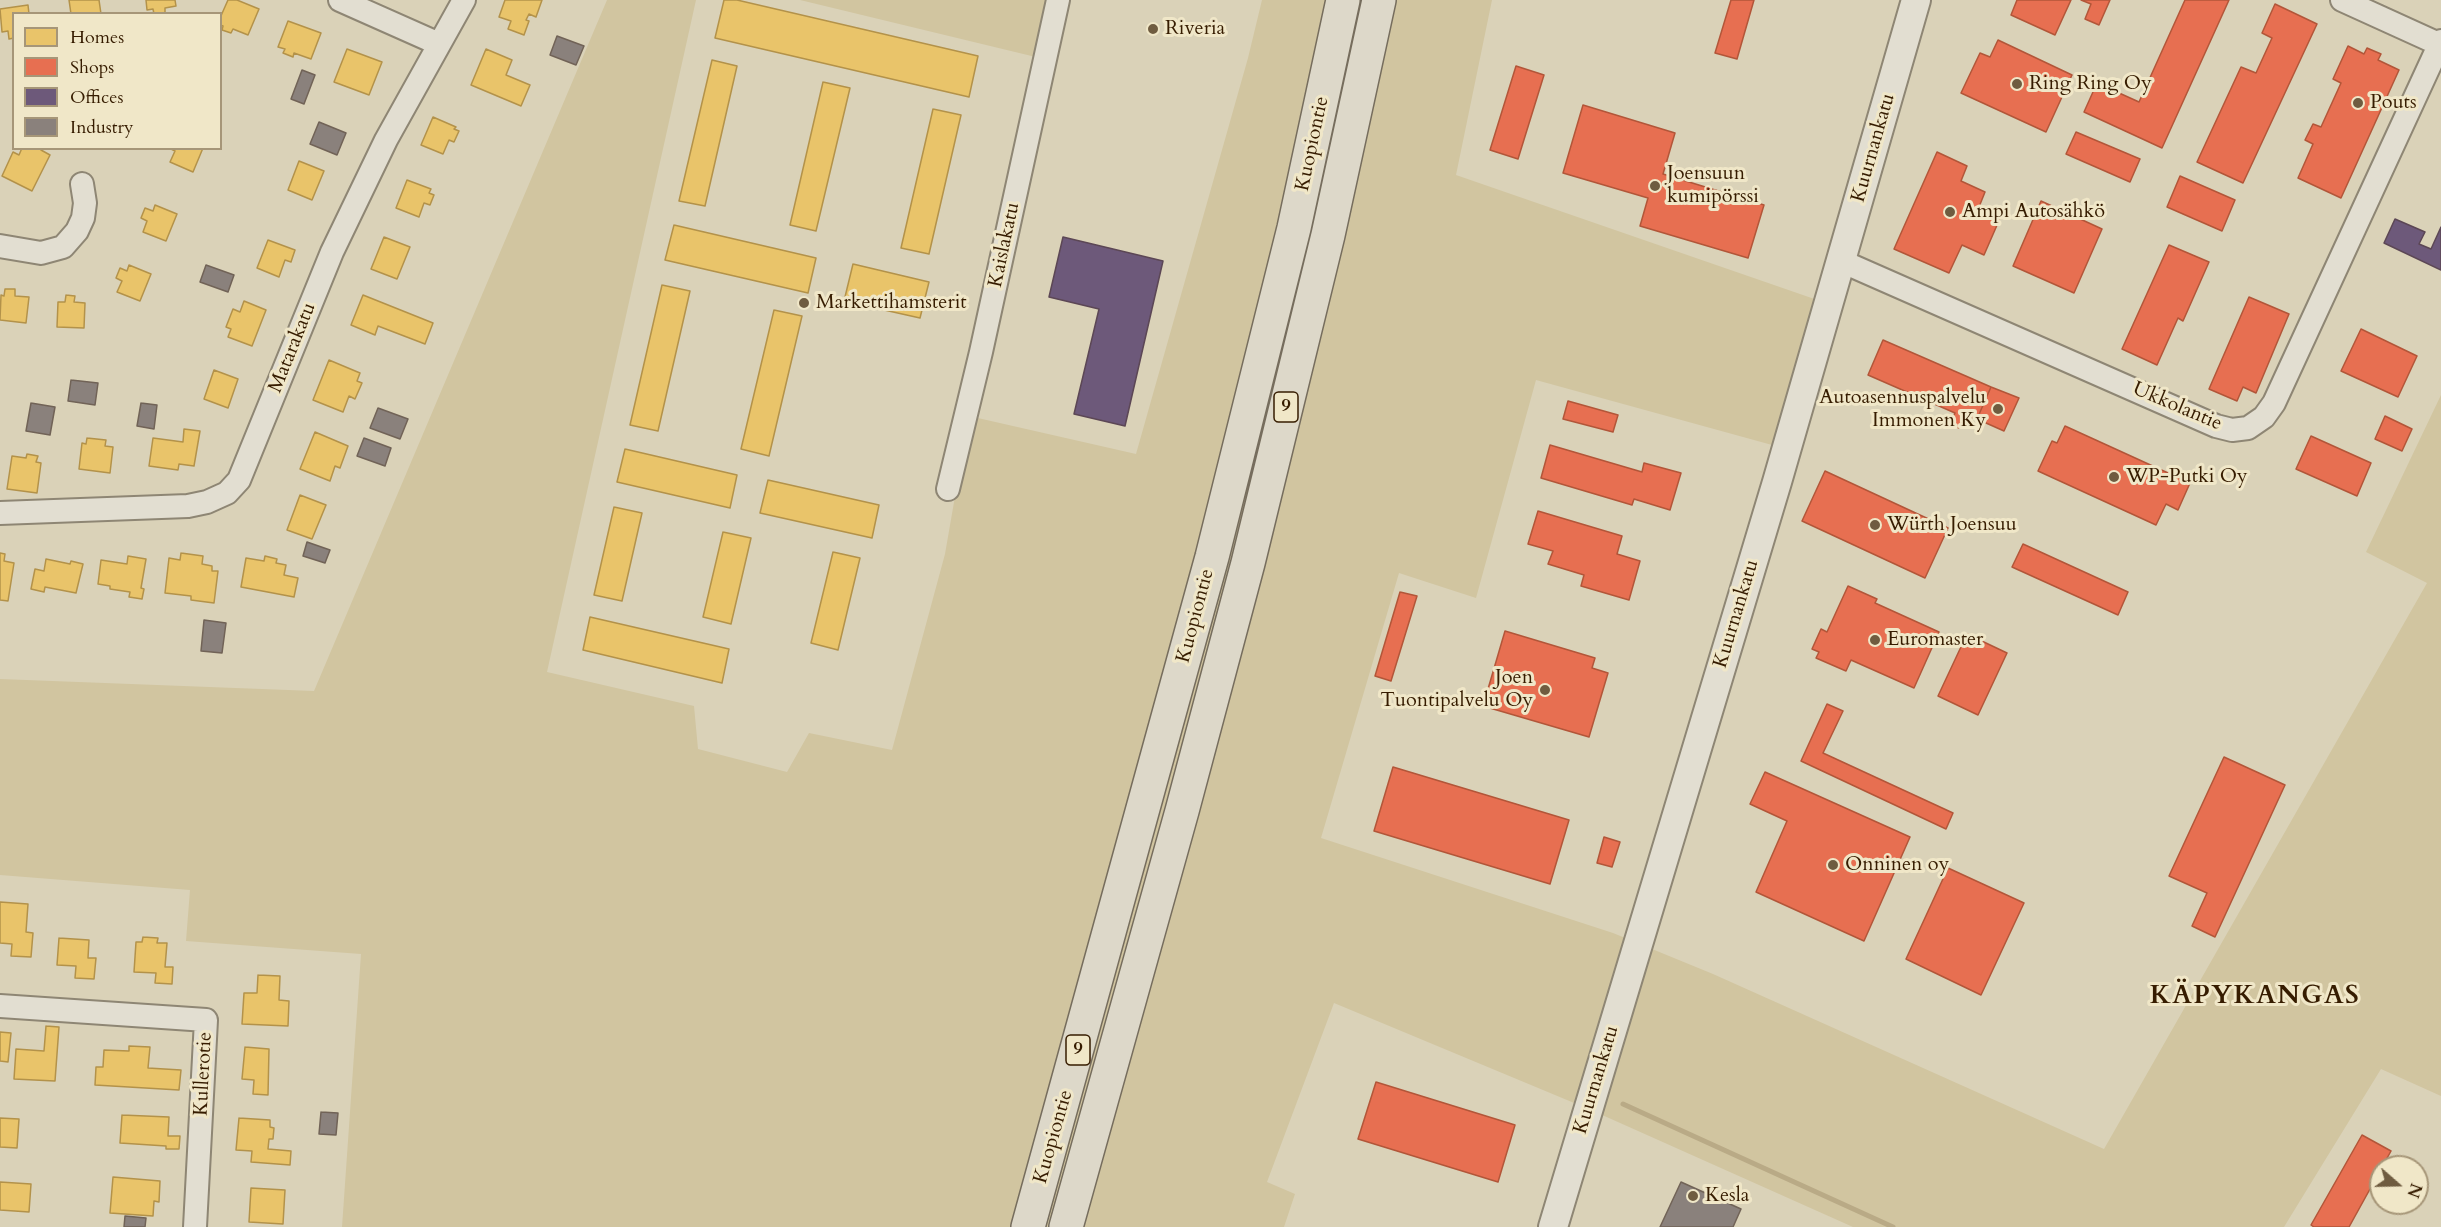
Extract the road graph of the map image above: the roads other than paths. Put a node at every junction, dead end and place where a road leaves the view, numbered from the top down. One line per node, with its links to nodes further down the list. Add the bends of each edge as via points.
1 (340, 0): 9 (street)
2 (465, 0): 9 (street, Matarakatu)
3 (1058, 0): 13 (street, Kaislakatu)
4 (1343, 0): 17 (highway, Kuopiontie / 9, via 1294,228 1212,556)
5 (1378, 0): 18 (highway, Kuopiontie / 9, via 1328,236 1248,563)
6 (1916, 0): 12 (street, Kuurnankatu)
7 (2342, 0): 8 (street)
8 (2440, 44): 12 (street, Ukkolantie, via 2274,403 2264,417 2248,428 2216,426)
9 (438, 45): 14 (street, Matarakatu, via 332,252 239,480 227,493 188,506)
10 (82, 184): 11 (street, via 82,218 63,247 41,253)
11 (0, 246)
12 (1841, 261): 19 (street, Kuurnankatu)
13 (948, 489)
14 (0, 513)
15 (0, 1006): 16 (street, Kullerotie, via 206,1020)
16 (195, 1227)
17 (1029, 1227)
18 (1066, 1227)
19 (1553, 1227)

